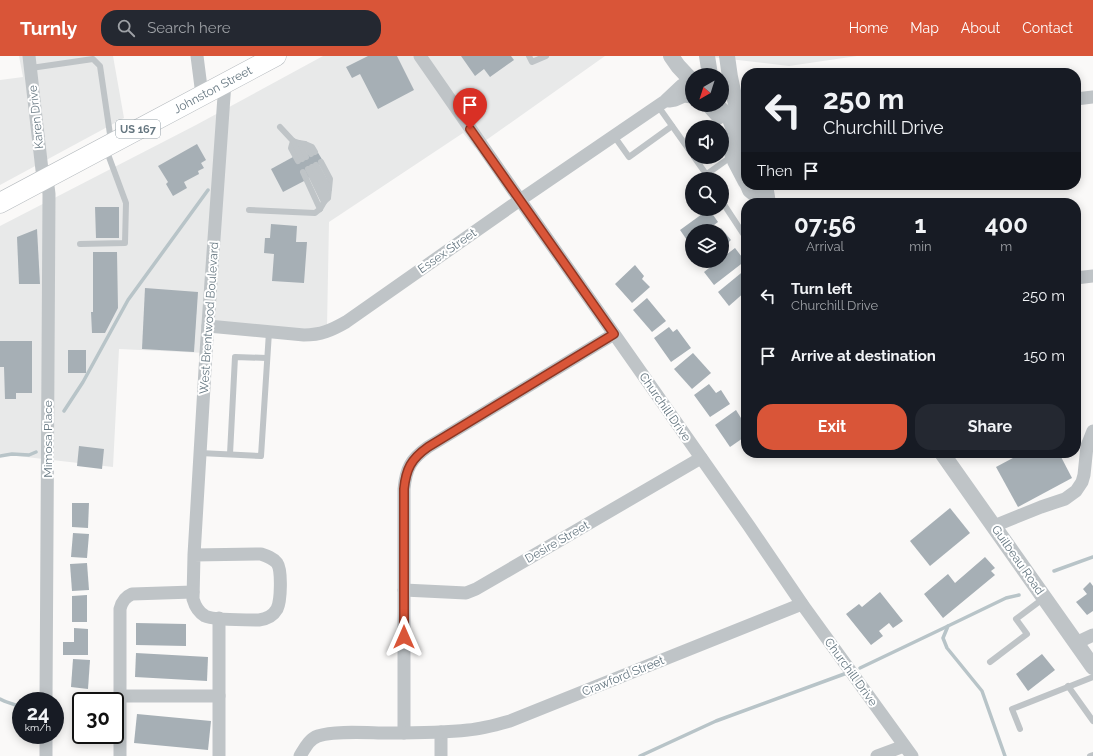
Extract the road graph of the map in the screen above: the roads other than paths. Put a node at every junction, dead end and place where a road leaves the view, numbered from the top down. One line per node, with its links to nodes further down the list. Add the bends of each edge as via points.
1 (197, 56): 14 (street)
2 (276, 56): 12 (main road, Johnston Street / US 167)
3 (420, 56): 36 (street, Churchill Drive)
4 (530, 56): 5 (lane, via 532,62)
5 (546, 56)
6 (671, 56): 11 (street)
7 (707, 56): 10 (street)
8 (727, 56): 20 (street)
9 (30, 62): 26 (lane, via 92,59 100,66); 32 (street, Karen Drive)
10 (709, 68)
11 (685, 74)
12 (225, 82): 14 (main road, Johnston Street / US 167); 45 (street, West Brentwood Boulevard)
13 (685, 85): 18 (street, Essex Street)
14 (202, 95): 26 (main road, Johnston Street / US 167)
15 (685, 96): 18 (street, Essex Street)
16 (1093, 97): 17 (street)
17 (1081, 98)
18 (661, 104): 21 (lane); 23 (street, Essex Street)
19 (718, 117): 27 (street, via 724,112 730,119); 28 (street)
20 (741, 122)
21 (672, 126): 23 (lane, via 629,157); 25 (lane)
22 (280, 127): 24 (lane)
23 (614, 136): 36 (street, Essex Street)
24 (299, 143): 29 (lane); 29 (lane, via 312,147); 29 (lane, via 291,148)
25 (685, 144)
26 (108, 145): 32 (main road, Johnston Street / US 167); 42 (lane, via 126,203 124,244)
27 (741, 149)
28 (739, 156): 31 (lane)
29 (306, 157)
30 (312, 167): 35 (lane); 35 (lane, via 329,188); 39 (lane)
31 (710, 172)
32 (45, 178): 37 (main road, Johnston Street / US 167); 67 (street, Mimosa Place, via 49,194)
33 (750, 190): 34 (street)
34 (760, 198)
35 (326, 200): 39 (lane)
36 (520, 200): 46 (street, Essex Street, via 331,331 315,335); 47 (street, Churchill Drive)
37 (0, 203)
38 (249, 210): 39 (lane, via 315,214)
39 (320, 210)
40 (729, 212): 41 (lane)
41 (741, 230)
42 (80, 244)
43 (1093, 276): 44 (street)
44 (1081, 277)
45 (208, 326): 46 (street, Essex Street); 50 (street, West Brentwood Boulevard)
46 (269, 332): 48 (lane)
47 (614, 334): 52 (street, Churchill Drive); 56 (street, via 414,458 407,470 404,489)
48 (267, 358): 51 (lane, via 235,357); 51 (lane, via 261,456)
49 (1093, 431): 54 (street, via 1087,446 1084,475 1076,491 1065,499)
50 (200, 453): 51 (lane); 55 (street, West Brentwood Boulevard)
51 (230, 454)
52 (701, 458): 56 (street, Desire Street, via 476,589 466,593); 59 (street, Churchill Drive)
53 (949, 458): 54 (street, Guilbeau Road)
54 (994, 526): 58 (street, Guilbeau Road)
55 (194, 555): 57 (street, West Brentwood Boulevard); 60 (street, West Brentwood Boulevard, via 261,554 278,564 279,603 272,615 259,620)
56 (404, 590): 74 (street)
57 (193, 592): 60 (street, West Brentwood Boulevard, via 194,605 198,612 208,617); 68 (street, via 132,594 124,599 120,609)
58 (1044, 598): 62 (street, Guilbeau Road); 63 (lane, via 1016,619 1027,634)
59 (802, 604): 73 (street, Crawford Street, via 510,721 489,727); 77 (street, Churchill Drive)
60 (219, 618): 70 (street)
61 (1093, 635): 62 (street)
62 (1076, 643): 64 (street, Guilbeau Road)
63 (990, 662)
64 (1093, 667)
65 (1093, 677): 66 (lane)
66 (1068, 686): 71 (lane); 72 (lane, via 1012,709)
67 (46, 692)
68 (120, 692)
69 (124, 696): 70 (street)
70 (219, 696): 80 (street)
71 (1093, 721)
72 (1020, 729)
73 (441, 732): 74 (street, Crawford Street); 82 (street)
74 (404, 733): 81 (street, Crawford Street, via 350,732 322,735 311,740)
75 (46, 744): 78 (street)
76 (120, 744): 79 (street)
77 (908, 751): 83 (street)
78 (46, 756)
79 (120, 756)
80 (219, 756)
81 (300, 756)
82 (441, 756)
83 (877, 756)

